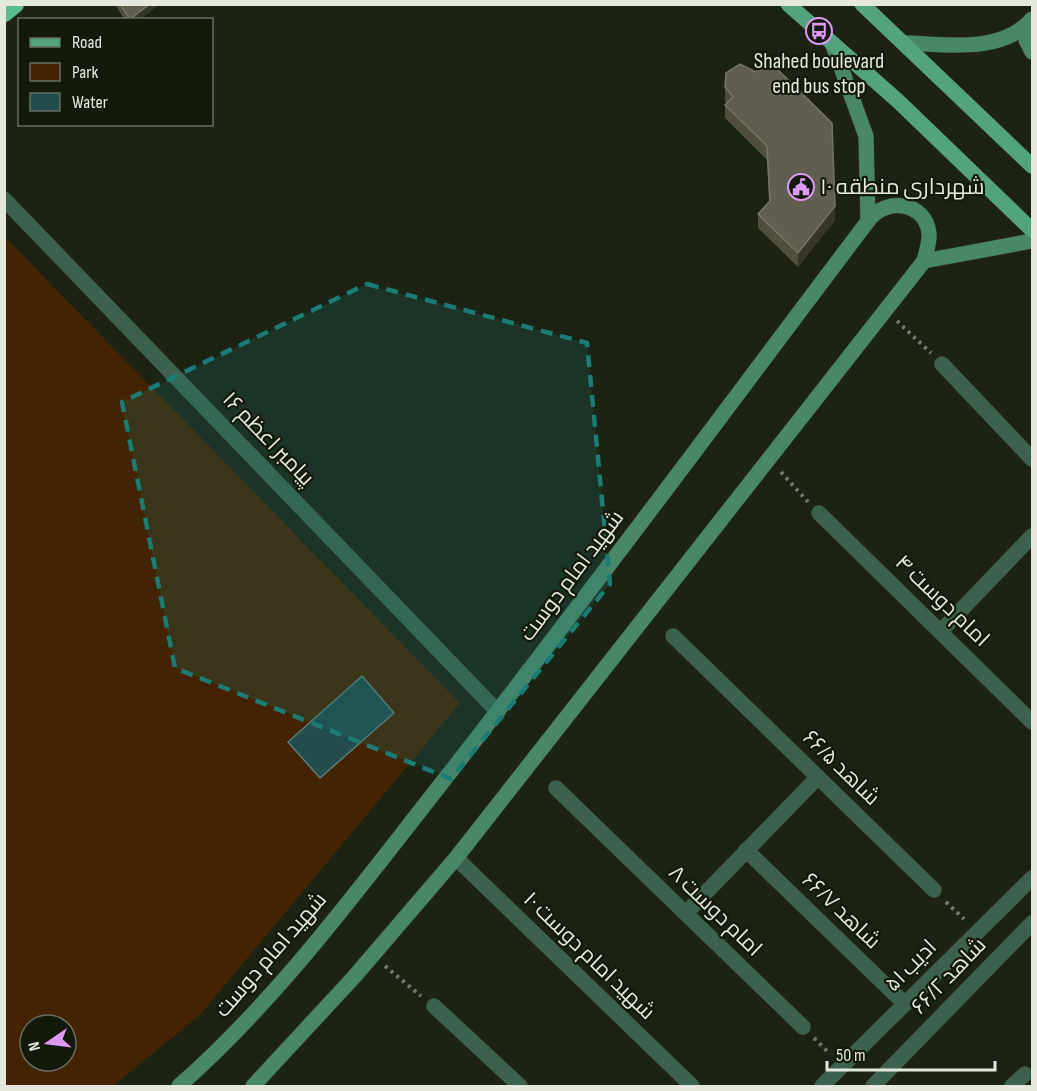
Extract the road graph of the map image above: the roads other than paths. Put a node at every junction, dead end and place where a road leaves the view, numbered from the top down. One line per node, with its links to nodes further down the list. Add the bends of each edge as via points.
1 (15, 4): 4 (highway)
2 (788, 4): 6 (main road)
3 (862, 4): 7 (main road)
4 (4, 13)
5 (1028, 24): 7 (main road, via 990,44); 8 (main road)
6 (832, 43): 11 (main road, via 866,136); 12 (main road)
7 (905, 43): 9 (main road)
8 (1032, 52)
9 (1032, 166)
10 (4, 200): 21 (street, پیامبر اعظم ۱۶)
11 (868, 221): 14 (main road, شهید امام دوست, via 890,205 915,210 929,233); 21 (main road, شهید امام دوست)
12 (1032, 230)
13 (1032, 241): 14 (main road)
14 (924, 261): 26 (main road)
15 (942, 364): 16 (street)
16 (1032, 459)
17 (819, 513): 19 (street, امام دوست ۴)
18 (1032, 536): 19 (street)
19 (941, 631): 22 (street, امام دوست ۴)
20 (673, 636): 23 (street, شاهد ۶۶/۵)
21 (498, 712): 36 (main road, شهید امام دوست, via 318,940 207,1062)
22 (1032, 722)
23 (818, 777): 25 (street); 28 (street, شاهد ۶۶/۵)
24 (556, 788): 29 (street, امام دوست ۸)
25 (747, 850): 29 (street); 31 (street, شاهد ۶۶/۷)
26 (456, 858): 37 (main road, via 373,956); 38 (street, شهید امام دوست ۱۰)
27 (1032, 878): 31 (street, ادیب ۵۱)
28 (934, 890)
29 (686, 913): 33 (street, امام دوست ۸)
30 (1032, 923): 40 (street, شاهد ۶۶/۲)
31 (905, 1004): 39 (street, ادیب ۵۱)
32 (434, 1006): 35 (street)
33 (803, 1027)
34 (1025, 1074): 41 (street)
35 (515, 1085)
36 (179, 1086)
37 (253, 1086)
38 (692, 1086)
39 (822, 1086)
40 (873, 1086)
41 (1012, 1086)

